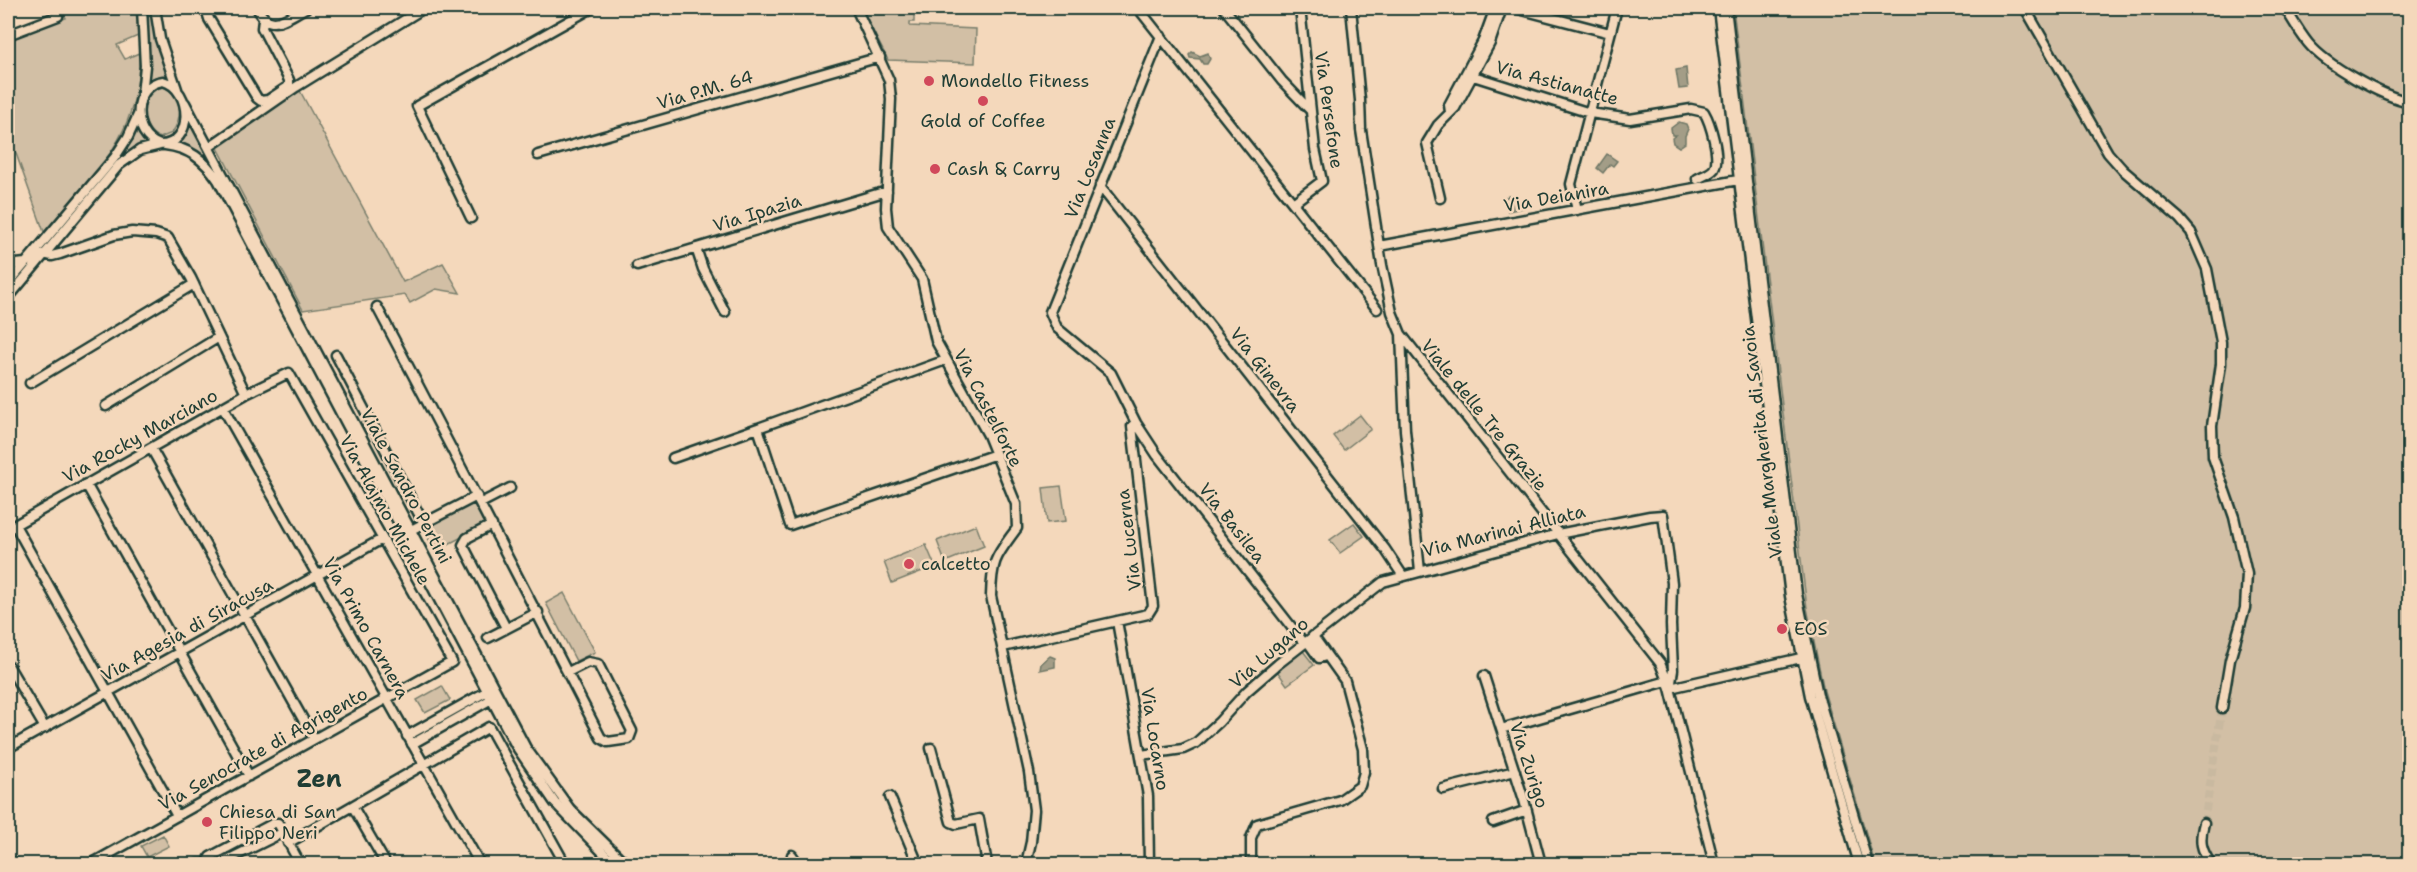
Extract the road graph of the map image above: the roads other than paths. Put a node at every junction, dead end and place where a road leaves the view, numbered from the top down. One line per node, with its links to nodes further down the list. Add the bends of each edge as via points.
1 (142, 8): 29 (street)
2 (155, 8): 28 (street, via 160,39)
3 (209, 8): 22 (street, via 209,19 261,101 289,86 262,28)
4 (257, 8): 22 (street)
5 (306, 8): 22 (street, via 278,22)
6 (424, 8): 36 (street, via 296,87)
7 (592, 8): 45 (street, via 417,106)
8 (856, 8): 26 (street, Via Castelforte)
9 (1138, 8): 25 (street)
10 (1224, 8): 32 (street, via 1282,81)
11 (1300, 8): 32 (street, Via Persefone)
12 (1351, 8): 46 (street, Via Marinai Alliata, via 1361,130)
13 (1494, 8): 27 (street)
14 (1502, 8): 27 (street, via 1490,43)
15 (1515, 8): 23 (street)
16 (1617, 8): 23 (street)
17 (1718, 8): 39 (street, Viale Margherita di Savoia)
18 (1726, 8): 143 (street, Viale Margherita di Savoia, via 1797,594 1818,695)
19 (2025, 8): 102 (street, via 2108,153 2191,232 2207,269 2221,342 2212,426 2213,457 2234,517 2247,574 2245,608)
20 (2285, 8): 30 (street, via 2321,56 2385,94)
21 (58, 16): 24 (street)
22 (263, 20)
23 (1610, 33): 33 (street)
24 (8, 35)
25 (1161, 36): 40 (street, Via Losanna); 43 (street)
26 (880, 57): 37 (street, Via P.M. 64); 41 (street, Via Castelforte, via 891,93)
27 (1469, 75): 33 (street, Via Astianatte); 42 (street, via 1449,105 1450,112 1427,143)
28 (178, 89): 29 (street, via 158,82); 31 (street)
29 (142, 96): 34 (street)
30 (2409, 102)
31 (185, 103): 35 (street, via 184,126 177,137); 36 (street, Viale Sandro Pertini)
32 (1311, 110): 43 (street, Via Persefone, via 1322,181)
33 (1590, 113): 38 (street, Via Astianatte, via 1630,119 1691,109 1704,112 1716,162 1712,171); 44 (street, via 1571,184)
34 (138, 115): 35 (street, via 147,136); 49 (street, via 115,157)
35 (162, 145): 48 (street, via 126,158); 100 (street, Viale Sandro Pertini, via 192,153 218,180)
36 (209, 147): 79 (street, Viale Sandro Pertini)
37 (538, 155)
38 (1697, 179)
39 (1738, 180): 44 (street, Via Deianira); 93 (street, Viale Margherita di Savoia)
40 (1100, 186): 58 (street, Via Losanna); 84 (street, Via Ginevra)
41 (887, 191): 47 (street, Via Ipazia); 62 (street, Via Castelforte, via 888,227 922,279 936,341)
42 (1440, 198)
43 (1293, 203): 56 (street)
44 (1577, 210): 46 (street, Via Deianira)
45 (471, 218)
46 (1379, 246): 59 (street, Via Marinai Alliata, via 1392,312)
47 (696, 248): 51 (street, Via Ipazia); 57 (street)
48 (44, 254): 49 (street); 53 (street, via 60,254 114,235 156,234 168,238); 54 (street)
49 (26, 263): 50 (street); 52 (street)
50 (8, 265)
51 (637, 266)
52 (8, 284)
53 (194, 284): 60 (street); 64 (street)
54 (8, 298)
55 (377, 307): 75 (street)
56 (1377, 309)
57 (725, 312)
58 (1050, 312): 68 (street, Via Basilea, via 1057,328 1112,373)
59 (1401, 334): 80 (street, Viale delle Tre Grazie); 82 (street, Via Marinai Alliata, via 1405,430)
60 (219, 337): 65 (street); 66 (street)
61 (336, 355): 76 (street)
62 (946, 360): 69 (street); 71 (street, Via Castelforte)
63 (289, 373): 65 (street, Via Rocky Marciano); 81 (street, Via Alajmo Michele)
64 (30, 384)
65 (246, 394): 67 (street, Via Rocky Marciano)
66 (106, 406)
67 (223, 408): 70 (street, Via Rocky Marciano); 83 (street, Via Primo Carnera)
68 (1136, 423): 87 (street, Via Lucerna, via 1132,426 1153,606 1148,614); 90 (street, Via Basilea, via 1157,455)
69 (758, 428): 71 (street, via 790,525); 72 (street)
70 (151, 448): 73 (street, Via Rocky Marciano); 86 (street)
71 (996, 454): 91 (street, Via Castelforte, via 1018,517 1017,528 998,552 992,571 991,596)
72 (673, 458)
73 (86, 484): 78 (street, Via Rocky Marciano); 92 (street)
74 (510, 488): 75 (street)
75 (479, 500): 76 (street); 77 (street)
76 (424, 524): 79 (street)
77 (492, 525): 85 (street); 88 (street, via 466,538 463,545)
78 (11, 527): 99 (street)
79 (411, 530): 100 (street, Viale Sandro Pertini)
80 (1558, 534): 82 (street, Via Marinai Alliata); 98 (street, Viale delle Tre Grazie, via 1651,650); 98 (street, Via Marinai Alliata, via 1663,515 1672,583 1673,670)
81 (382, 539): 83 (street, Via Agesia di Siracusa); 94 (street, Via Alajmo Michele)
82 (1420, 571): 84 (street, Via Lugano)
83 (317, 575): 86 (street, Via Agesia di Siracusa); 101 (street, Via Primo Carnera)
84 (1403, 576): 90 (street, Via Lugano, via 1383,582)
85 (538, 612): 88 (street); 96 (street)
86 (246, 616): 92 (street, Via Agesia di Siracusa); 106 (street)
87 (1117, 621): 91 (street, Via Lucerna); 110 (street, Via Locarno)
88 (506, 628): 89 (street)
89 (488, 638)
90 (1308, 640): 110 (street, Via Lugano, via 1247,691 1196,743 1183,749); 140 (street, Via Basilea, via 1319,658 1326,656 1341,673 1358,727 1364,772 1360,786 1340,800 1257,824 1251,838)
91 (1003, 648): 138 (street, Via Castelforte, via 1034,810)
92 (180, 652): 99 (street, Via Agesia di Siracusa); 113 (street)
93 (1801, 658): 98 (street); 142 (street, Viale Margherita di Savoia)
94 (452, 662): 101 (street, Via Senocrate di Agrigento)
95 (8, 665): 103 (street)
96 (568, 672): 96 (street, via 603,740 630,739 632,731 598,664 588,662)
97 (1484, 676): 104 (street, Via Zurigo)
98 (1668, 685): 104 (street); 124 (street, Via Marinai Alliata)
99 (110, 693): 103 (street, Via Agesia di Siracusa); 118 (street)
100 (493, 693): 105 (street); 107 (street); 133 (street, Viale Sandro Pertini, via 516,746 539,781 571,822); 134 (street, Viale Sandro Pertini, via 554,789)
101 (387, 699): 105 (street, Via Primo Carnera); 106 (street, Via Senocrate di Agrigento)
102 (2222, 708)
103 (45, 728): 108 (street, Via Agesia di Siracusa)
104 (1501, 729): 112 (street, Via Zurigo)
105 (408, 736): 107 (street, Via Primo Carnera)
106 (314, 739): 113 (street, Via Senocrate di Agrigento)
107 (412, 744): 111 (street, Via Primo Carnera)
108 (8, 748)
109 (931, 748): 137 (street, via 951,822 979,819)
110 (1141, 755): 139 (street, Via Locarno, via 1148,796)
111 (424, 764): 116 (street); 131 (street, Via Primo Carnera); 132 (street, via 489,727)
112 (1515, 771): 114 (street); 117 (street, Via Zurigo)
113 (249, 776): 118 (street, Via Senocrate di Agrigento)
114 (1443, 789)
115 (890, 797): 136 (street)
116 (353, 807): 122 (street); 130 (street)
117 (1527, 810): 119 (street); 141 (street, Via Zurigo)
118 (177, 816): 125 (street, Via Senocrate di Agrigento)
119 (1492, 822)
120 (2204, 823): 144 (street, via 2201,847)
121 (282, 833): 122 (street); 127 (street, via 278,823 274,823 210,858); 128 (street)
122 (288, 843): 129 (street)
123 (792, 855): 135 (street)
124 (1711, 863)
125 (91, 864)
126 (197, 864): 127 (street)
127 (209, 864)
128 (219, 864)
129 (300, 864)
130 (386, 864)
131 (480, 864)
132 (565, 864)
133 (614, 864)
134 (626, 864)
135 (798, 864)
136 (918, 864)
137 (987, 864)
138 (1026, 864)
139 (1149, 864)
140 (1251, 864)
141 (1541, 864)
142 (1859, 864)
143 (1868, 864)
144 (2211, 864)

